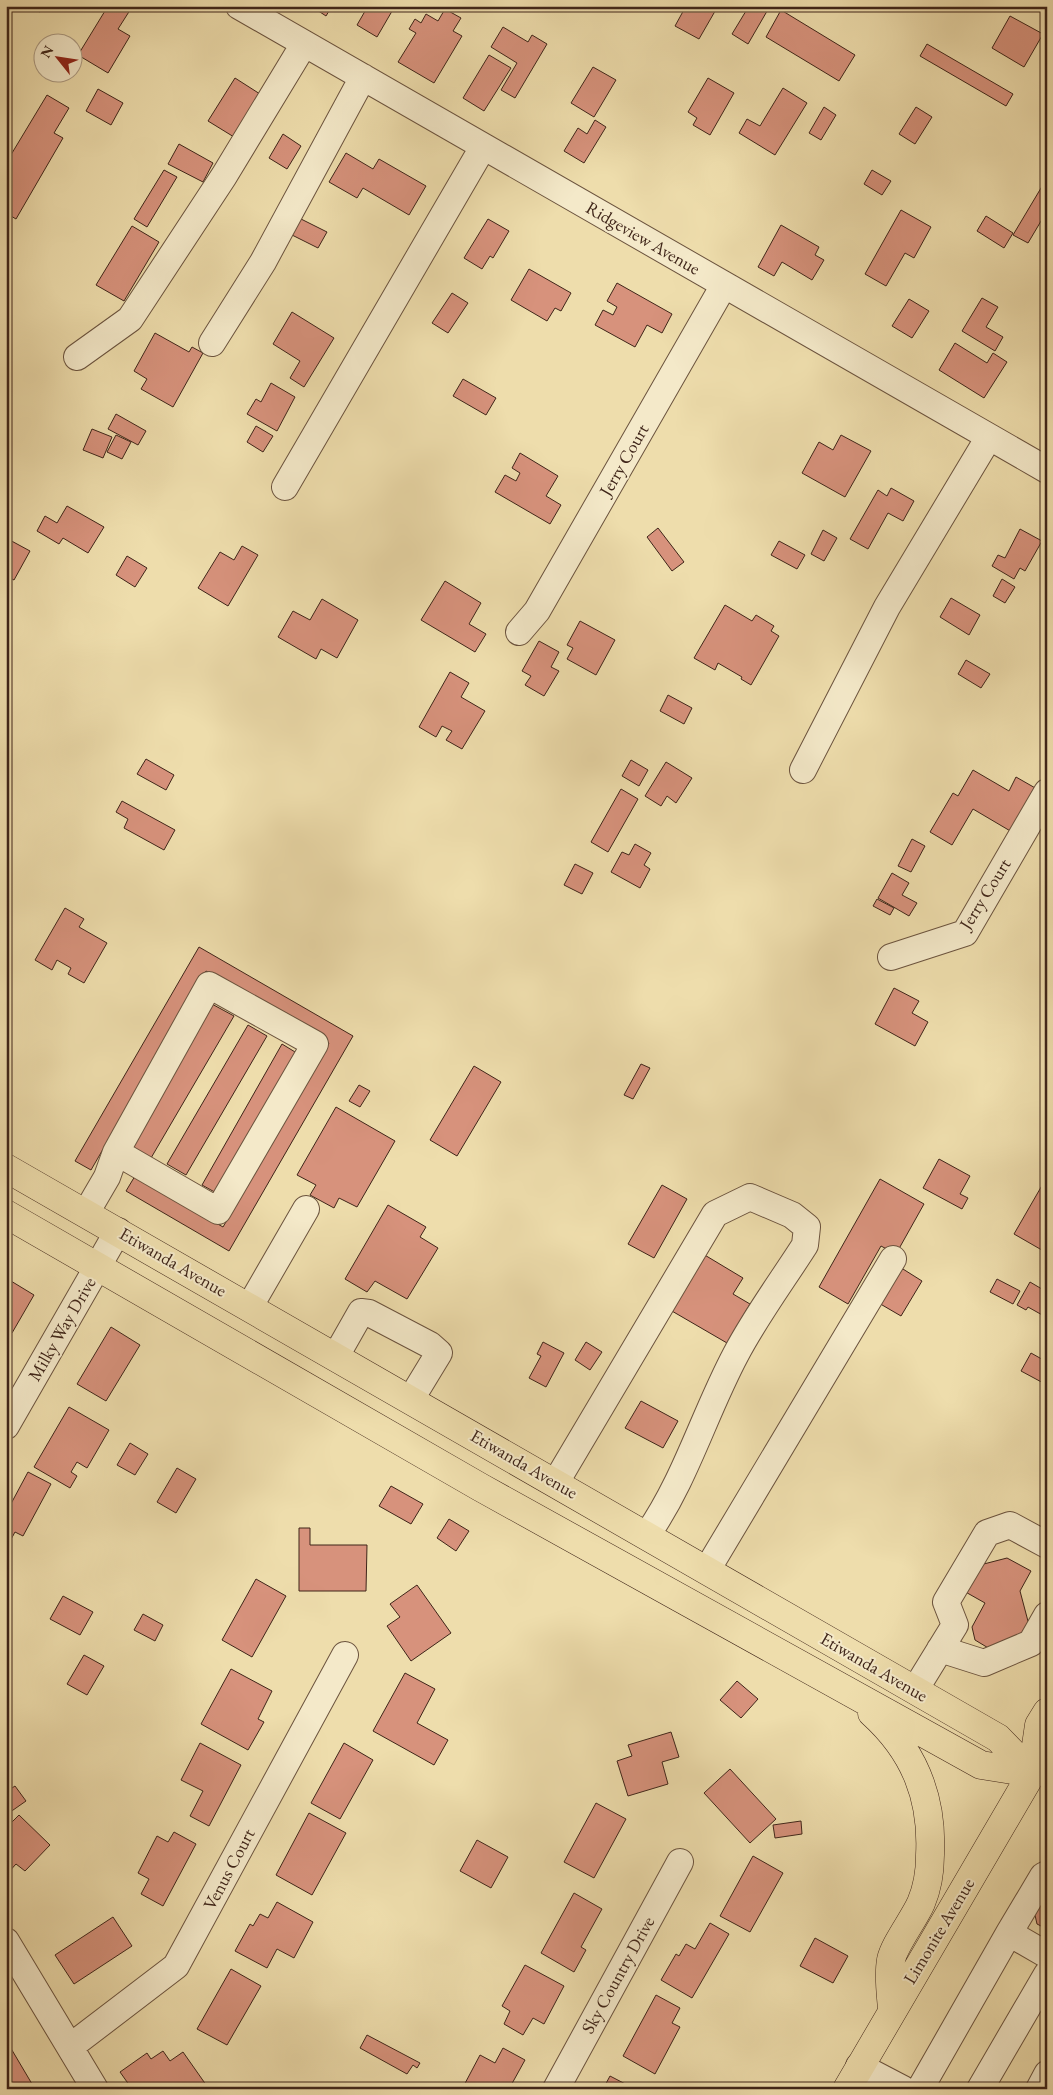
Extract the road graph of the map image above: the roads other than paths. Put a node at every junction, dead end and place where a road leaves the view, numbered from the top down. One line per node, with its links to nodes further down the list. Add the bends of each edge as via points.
1 (239, 6): 2 (street, Ridgeview Avenue)
2 (304, 44): 3 (street, Ridgeview Avenue); 7 (street, via 224,176 130,319)
3 (363, 77): 4 (street, Ridgeview Avenue); 6 (street, via 262,262)
4 (483, 147): 5 (street, Ridgeview Avenue); 10 (street)
5 (724, 284): 8 (street, Ridgeview Avenue); 11 (street, Jerry Court, via 537,610)
6 (212, 343)
7 (77, 357)
8 (989, 437): 9 (street, Ridgeview Avenue); 12 (street, via 888,606)
9 (1047, 470)
10 (285, 487)
11 (519, 632)
12 (803, 770)
13 (1047, 792): 14 (street, Jerry Court, via 965,933)
14 (891, 957)
15 (116, 1152): 15 (street, via 209,985 315,1044 218,1211); 18 (street, via 107,1177)
16 (6, 1168): 18 (main road, Etiwanda Avenue)
17 (306, 1209): 23 (street)
18 (86, 1213): 20 (main road, Etiwanda Avenue)
19 (6, 1214): 22 (main road, Etiwanda Avenue)
20 (118, 1231): 22 (street, Milky Way Drive); 23 (main road, Etiwanda Avenue)
21 (893, 1259): 30 (street)
22 (98, 1267): 26 (street, Milky Way Drive); 35 (main road, Etiwanda Avenue, via 480,1487)
23 (250, 1306): 24 (main road, Etiwanda Avenue)
24 (336, 1356): 25 (main road, Etiwanda Avenue); 25 (street, via 361,1312 369,1313 430,1345 439,1353)
25 (411, 1399): 27 (main road, Etiwanda Avenue)
26 (6, 1426)
27 (556, 1482): 28 (main road, Etiwanda Avenue); 28 (street, via 715,1214 750,1197 792,1216 807,1227 805,1245 735,1355 687,1463)
28 (647, 1535): 30 (main road, Etiwanda Avenue)
29 (1047, 1545): 32 (street, via 1010,1526 987,1533 946,1602 955,1625)
30 (707, 1570): 34 (main road, Etiwanda Avenue)
31 (1047, 1615): 32 (street, via 1031,1643 984,1663)
32 (940, 1649): 34 (street)
33 (345, 1655): 45 (street, Venus Court, via 176,1966)
34 (915, 1690): 37 (main road, Etiwanda Avenue, via 998,1738)
35 (848, 1692): 37 (main road, Etiwanda Avenue, via 981,1765); 44 (main road, via 882,1722 910,1758 922,1781 928,1808 930,1871 922,1902 891,1960)
36 (1047, 1712): 37 (main road, Limonite Avenue, via 1039,1726)
37 (1042, 1770): 44 (main road, Limonite Avenue)
38 (680, 1862): 49 (street, Sky Country Drive)
39 (1047, 1874): 40 (street)
40 (1009, 1933): 42 (street); 51 (street)
41 (6, 1941): 45 (street)
42 (1047, 1955)
43 (1047, 1974): 52 (street)
44 (892, 2010): 47 (main road, Limonite Avenue)
45 (70, 2047): 48 (street)
46 (1047, 2074): 53 (street)
47 (853, 2077): 50 (street)
48 (95, 2089)
49 (556, 2089)
50 (903, 2089)
51 (920, 2089)
52 (980, 2089)
53 (1039, 2089)

